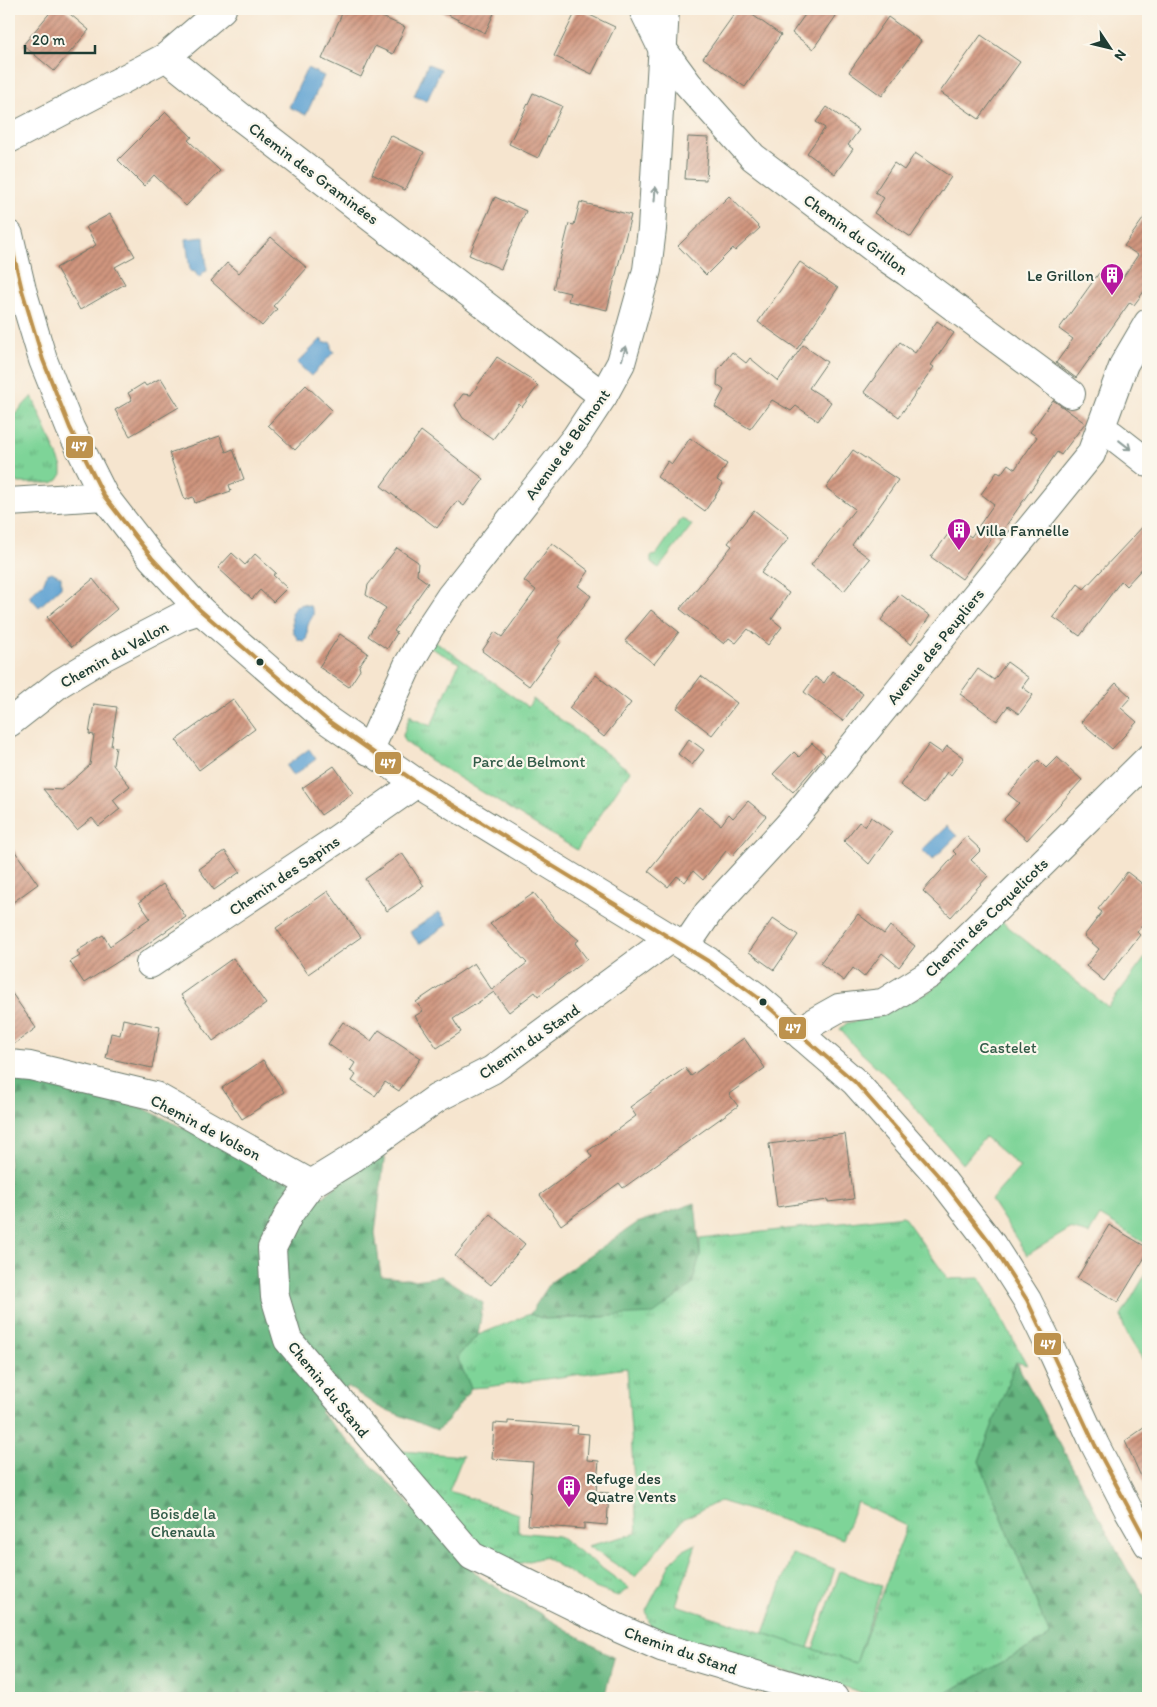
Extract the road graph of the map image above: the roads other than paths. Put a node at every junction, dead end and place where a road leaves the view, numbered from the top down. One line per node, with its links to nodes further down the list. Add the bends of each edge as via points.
1 (222, 9): 5 (street)
2 (643, 9): 4 (street, Chemin du Grillon)
3 (665, 9): 4 (street, Avenue de Belmont)
4 (663, 50): 9 (street, Chemin du Grillon, via 688,84 753,157); 10 (street, Avenue de Belmont, one-way to 4, via 621,363 647,270)
5 (166, 57): 6 (street); 10 (street, Chemin des Graminées)
6 (9, 139)
7 (9, 235): 13 (street, via 43,360 70,428)
8 (1148, 323): 11 (street, Avenue des Peupliers, via 1124,364)
9 (1071, 394)
10 (603, 396): 17 (street, Avenue de Belmont, via 576,437 430,627 408,665)
11 (1101, 431): 12 (street, one-way to 12, via 1112,435); 20 (street, Avenue des Peupliers, via 1091,454 788,826)
12 (1148, 463)
13 (104, 496): 14 (street); 15 (street, via 152,558)
14 (11, 501)
15 (200, 610): 16 (street, Chemin du Vallon, via 103,657 60,683); 17 (street, via 300,698)
16 (9, 723)
17 (369, 751): 19 (street)
18 (1148, 759): 22 (street, Chemin des Coquelicots, via 930,974 884,1002 839,1008 814,1022)
19 (417, 783): 20 (street); 21 (street, Chemin des Sapins)
20 (678, 942): 22 (street, via 757,997); 24 (street, Chemin du Stand, via 492,1070 437,1098 350,1160)
21 (150, 964)
22 (802, 1036): 25 (street, via 855,1082 942,1180 992,1245 1027,1300 1095,1445)
23 (9, 1064): 24 (street, Chemin de Volson, via 30,1066 155,1096)
24 (310, 1184): 26 (street, Chemin du Stand, via 289,1214 272,1248 275,1297 288,1340 472,1556 662,1647)
25 (1148, 1544)
26 (834, 1698)

